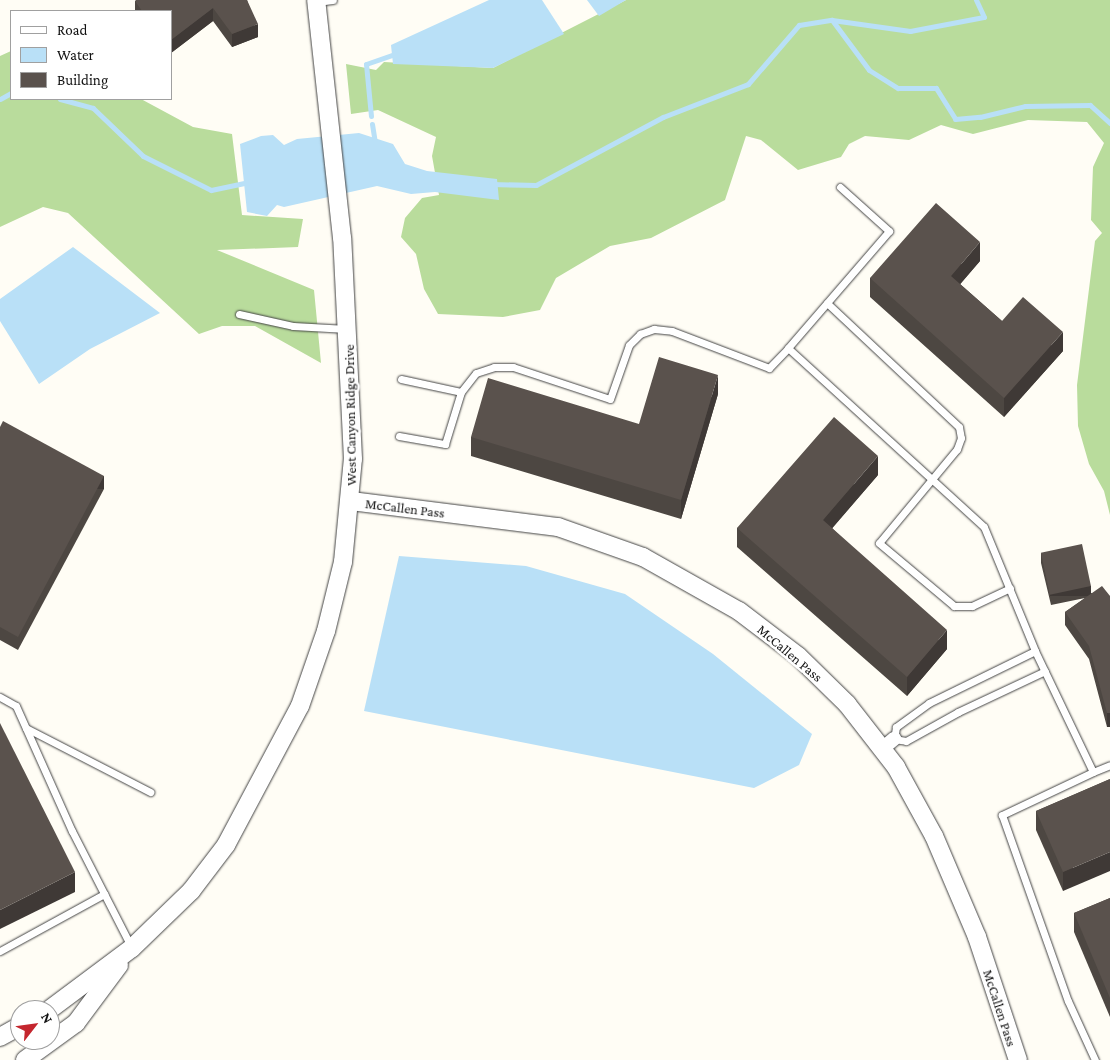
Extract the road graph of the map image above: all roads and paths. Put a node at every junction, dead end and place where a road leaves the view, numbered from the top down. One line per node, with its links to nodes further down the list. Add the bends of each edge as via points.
1 (322, 1): 5 (street, West Canyon Ridge Drive, via 323,62)
2 (840, 187): 3 (lane, via 889,231)
3 (827, 303): 6 (lane); 10 (lane, via 959,427 961,438 957,449)
4 (238, 314): 5 (lane, via 294,326)
5 (348, 329): 11 (street, West Canyon Ridge Drive, via 353,450)
6 (788, 348): 8 (lane, via 769,368 672,331 654,329 640,334 629,345 610,398 513,367 476,373); 10 (lane)
7 (401, 379): 8 (lane)
8 (461, 392): 9 (lane, via 445,444)
9 (399, 436)
10 (935, 480): 12 (lane, via 984,527); 12 (lane, via 879,543 954,606 972,606)
11 (351, 501): 17 (street, McCallen Pass, via 558,527 643,557 739,611 798,656); 22 (street, West Canyon Ridge Drive, via 343,562 328,623 300,706 226,844 191,891)
12 (1010, 588): 13 (lane)
13 (1035, 651): 14 (lane); 17 (lane, via 929,703 896,727)
14 (1044, 671): 17 (lane, via 906,741); 19 (lane)
15 (0, 697): 16 (lane, via 16,706)
16 (25, 728): 20 (lane); 21 (lane)
17 (888, 744): 26 (street, McCallen Pass, via 896,767 934,836 977,937)
18 (1110, 765): 19 (lane)
19 (1093, 772): 27 (lane, via 1002,815 1068,1000)
20 (150, 792)
21 (104, 894): 22 (lane); 23 (lane)
22 (132, 948): 24 (street, West Canyon Ridge Drive); 25 (street, West Canyon Ridge Drive, via 76,1023)
23 (0, 951)
24 (60, 1002)
25 (26, 1060)
26 (1018, 1060)
27 (1095, 1060)

